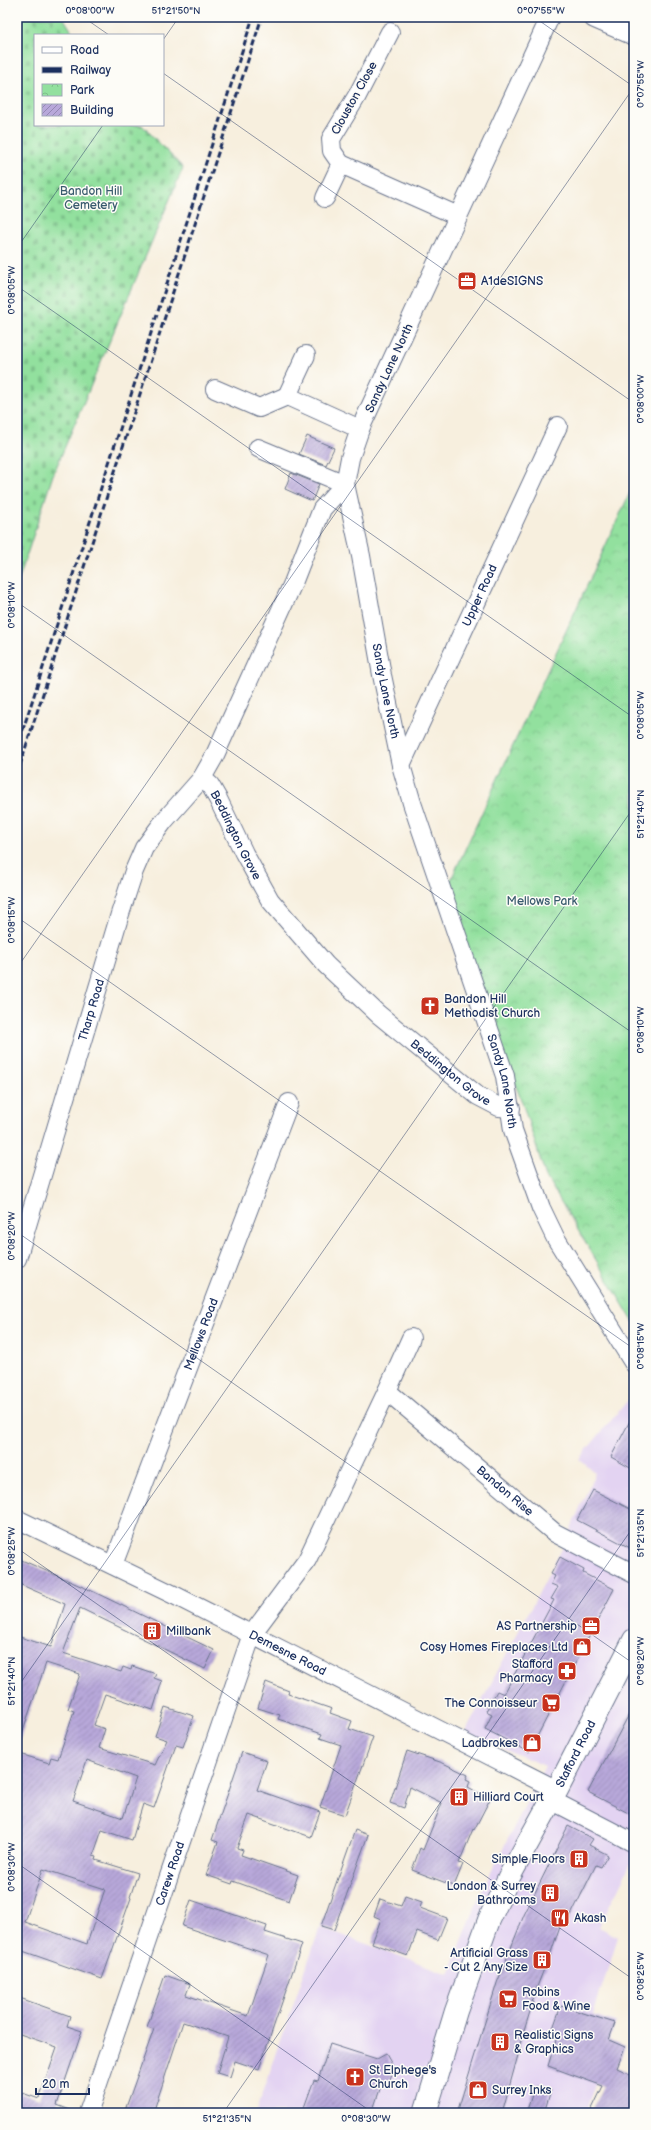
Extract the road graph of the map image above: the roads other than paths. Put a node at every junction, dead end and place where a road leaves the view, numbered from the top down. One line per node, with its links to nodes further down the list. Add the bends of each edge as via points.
1 (550, 17): 7 (street, Sandy Lane North)
2 (595, 17): 4 (main road)
3 (390, 32): 5 (street, Clouston Close, via 357,96 331,139 332,151)
4 (634, 34)
5 (341, 164): 6 (street); 7 (street)
6 (326, 198)
7 (458, 216): 12 (street, Sandy Lane North)
8 (306, 356): 10 (street)
9 (215, 389): 10 (street, via 259,408)
10 (287, 396): 12 (street)
11 (558, 426): 15 (street, Upper Road)
12 (360, 429): 14 (street, Sandy Lane North, via 350,458)
13 (258, 448): 14 (street)
14 (345, 484): 15 (street, Sandy Lane North); 16 (street, Beddington Grove, via 322,509 293,583)
15 (401, 765): 18 (street, Sandy Lane North, via 443,897 505,1076)
16 (202, 778): 18 (street, Beddington Grove, via 210,785 218,799 244,854 270,900 326,965 378,1014 478,1096 498,1107); 19 (street, Tharp Road, via 154,834 134,871)
17 (289, 1103): 24 (street, Mellows Road)
18 (510, 1108): 21 (street, Sandy Lane North, via 513,1130 554,1237)
19 (17, 1259)
20 (411, 1338): 22 (street)
21 (634, 1364)
22 (387, 1391): 25 (street, Bandon Rise, via 554,1533); 26 (street, via 307,1560)
23 (17, 1519): 24 (street, Demesne Road)
24 (113, 1565): 26 (street, Demesne Road)
25 (634, 1574)
26 (252, 1634): 28 (street, Demesne Road); 30 (street, Carew Road)
27 (634, 1640): 28 (main road, Stafford Road)
28 (554, 1795): 29 (street, Demesne Road); 31 (main road, Stafford Road, via 489,1920 456,2011)
29 (634, 1843)
30 (88, 2113)
31 (425, 2113)

